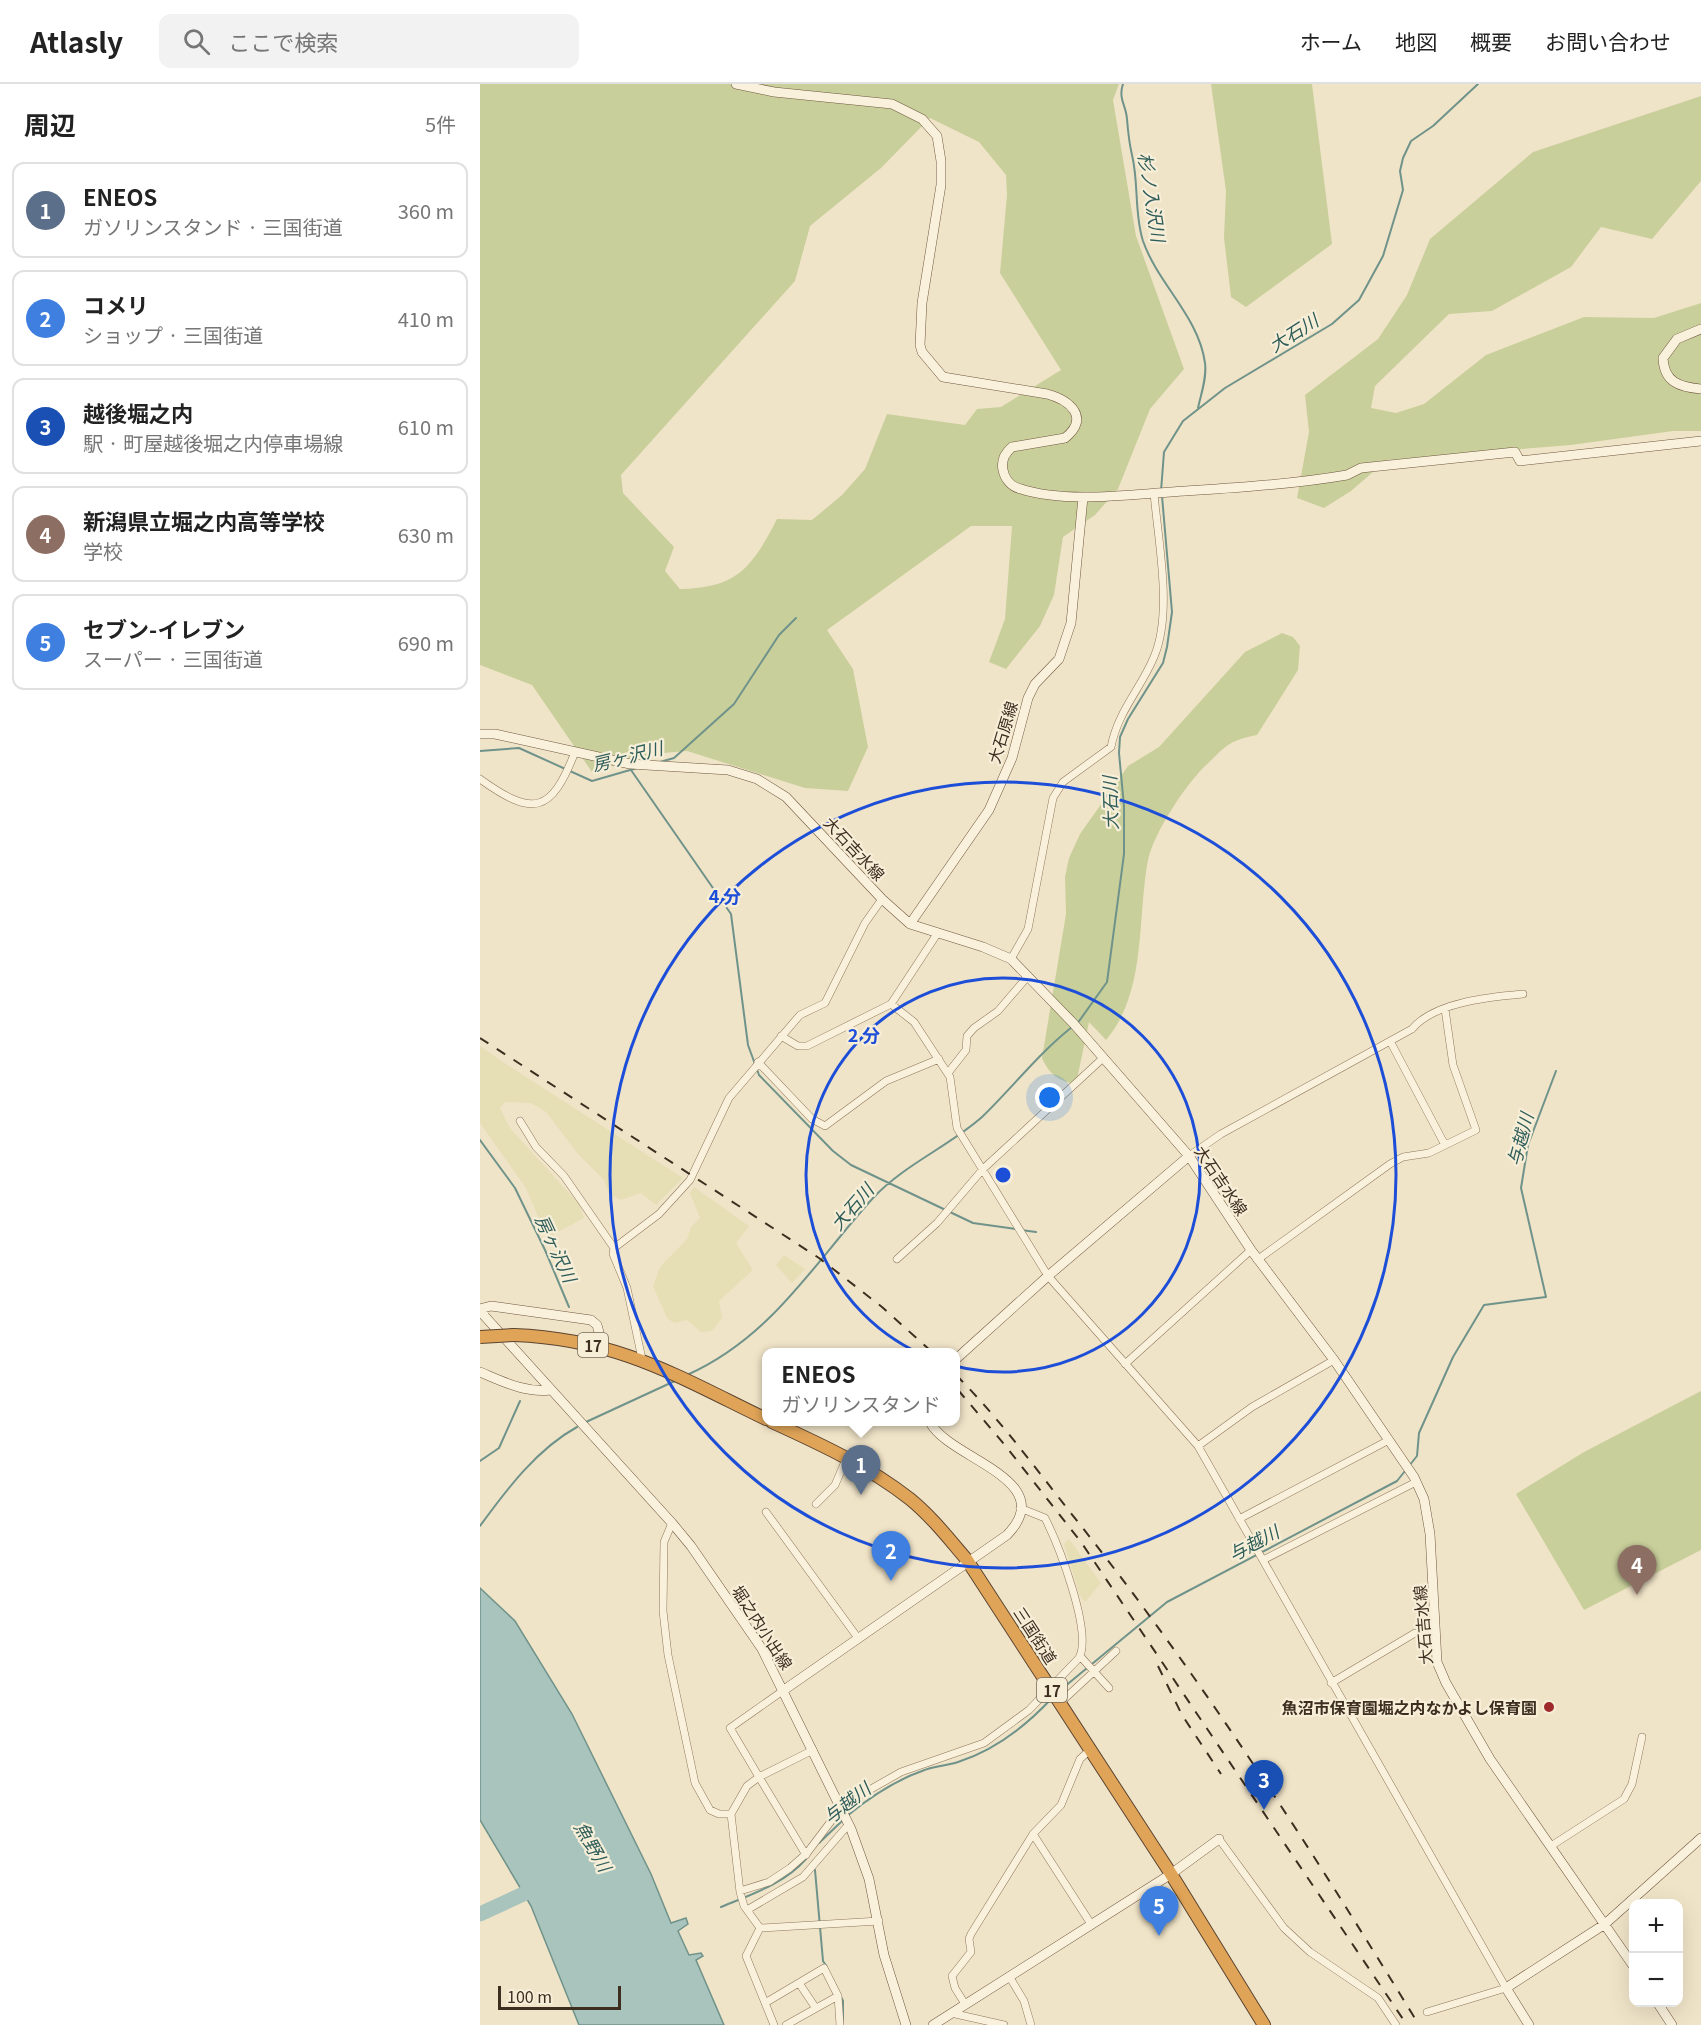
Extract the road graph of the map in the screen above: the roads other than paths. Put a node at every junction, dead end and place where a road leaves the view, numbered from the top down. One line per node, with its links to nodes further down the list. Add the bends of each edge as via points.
1 (736, 84): 6 (main road, via 774,92 892,104 912,113 930,128 940,147 941,185 922,303 922,352 943,377 1047,394 1063,398 1071,405 1077,422 1072,432 1065,438 1012,447 1002,465 1011,484 1021,489)
2 (1701, 328): 3 (main road, via 1677,339 1662,358 1669,379 1687,388)
3 (1701, 389)
4 (1701, 441): 5 (main road, via 1520,460 1515,452 1361,468 1347,475 1292,484)
5 (1156, 493): 6 (main road); 13 (street, via 1163,605 1158,646 1118,720 1111,747 1063,782 1053,798 1028,929)
6 (1083, 497): 11 (main road, 大石原線, via 1071,623 1059,659 1035,684 1028,698 1012,758 989,810)
7 (480, 734): 8 (main road, 大石吉水線)
8 (575, 752): 9 (street, via 565,779 554,793 535,805 520,804); 10 (main road, 大石吉水線, via 630,764 728,770 757,779 786,797)
9 (480, 779)
10 (882, 899): 11 (main road, 大石吉水線); 18 (street, via 865,923 825,1003 800,1015)
11 (910, 924): 12 (main road, 大石吉水線)
12 (937, 934): 13 (main road, 大石吉水線); 16 (street)
13 (1011, 959): 14 (main road, 大石吉水線)
14 (1028, 976): 21 (main road, 大石吉水線); 23 (street, via 998,1011 967,1036 966,1050)
15 (1523, 994): 17 (street, via 1489,997)
16 (891, 1004): 18 (street, via 807,1046 798,1046); 20 (street, via 914,1022)
17 (1445, 1009): 19 (street, via 1421,1018 1412,1029); 25 (street, via 1453,1065 1476,1130)
18 (781, 1035): 22 (street)
19 (1390, 1041): 25 (street); 26 (street, via 1221,1134)
20 (939, 1059): 22 (street, via 886,1081 825,1126 812,1119); 23 (street)
21 (1102, 1059): 26 (main road, 大石吉水線); 27 (street)
22 (758, 1062): 28 (street, via 729,1098 690,1180 659,1214)
23 (948, 1073): 27 (street, via 957,1128)
24 (520, 1121): 28 (street)
25 (1445, 1145): 31 (street, via 1429,1154 1403,1157 1390,1164)
26 (1189, 1156): 29 (main road, 大石吉水線); 32 (main road)
27 (983, 1169): 30 (street, via 945,1215); 32 (street)
28 (614, 1248): 37 (street)
29 (1251, 1251): 31 (main road, 大石吉水線); 39 (street)
30 (897, 1259)
31 (1257, 1260): 38 (main road, 大石吉水線)
32 (1048, 1276): 36 (main road); 39 (street)
33 (480, 1310): 35 (main road, via 491,1306 591,1320 597,1325); 41 (main road, 堀之内小出線)
34 (480, 1337): 35 (highway, 17, bridge, via 541,1336)
35 (603, 1347): 37 (highway, 17)
36 (960, 1355)
37 (642, 1359): 42 (highway, 17)
38 (1334, 1360): 45 (main road, 大石吉水線); 46 (street, via 1252,1407)
39 (1125, 1364): 46 (street)
40 (480, 1372): 41 (main road, via 522,1389)
41 (550, 1390): 53 (main road, 堀之内小出線)
42 (762, 1417)
43 (781, 1426): 47 (highway, 三国街道 / 17)
44 (933, 1426): 50 (main road, via 960,1450 1004,1475 1017,1490)
45 (1389, 1440): 48 (main road, 大石吉水線); 52 (street)
46 (1198, 1446): 52 (street)
47 (847, 1457): 49 (street, via 835,1485); 54 (highway, 三国街道 / 17, via 910,1499)
48 (1416, 1482): 55 (street); 56 (main road, 大石吉水線, via 1424,1499 1430,1534)
49 (816, 1504)
50 (1020, 1508): 54 (main road, via 1019,1518 1007,1535); 59 (street, via 1045,1518 1056,1540 1080,1610)
51 (766, 1512): 57 (street)
52 (1239, 1519): 55 (street)
53 (672, 1523): 64 (main road, 堀之内小出線, via 762,1649); 71 (street, via 664,1542 663,1611 668,1656 695,1783 710,1810)
54 (967, 1560): 57 (main road); 62 (highway, 三国街道 / 17)
55 (1263, 1560): 61 (street)
56 (1434, 1632): 61 (street, via 1415,1634); 76 (main road, 大石吉水線, via 1437,1662 1446,1683 1490,1759)
57 (858, 1638): 64 (main road)
58 (1116, 1651): 60 (street)
59 (1083, 1659): 60 (street); 62 (street)
60 (1093, 1670): 63 (street); 65 (street)
61 (1331, 1683): 90 (street)
62 (1050, 1687): 65 (highway, 三国街道 / 17); 70 (street, via 1029,1710 984,1743 901,1772)
63 (1109, 1688)
64 (784, 1690): 68 (main road, 堀之内小出線); 69 (street, via 730,1728)
65 (1060, 1702): 67 (highway, 三国街道 / 17)
66 (1642, 1737): 76 (street, via 1632,1784 1624,1799)
67 (1091, 1749): 73 (street, via 1080,1759 1060,1805); 79 (highway, 三国街道 / 17)
68 (813, 1750): 69 (street); 70 (main road, 堀之内小出線)
69 (759, 1777): 71 (street, via 747,1786); 77 (street)
70 (842, 1810): 72 (main road, 堀之内小出線); 77 (street)
71 (731, 1814): 81 (street)
72 (848, 1823): 80 (street); 83 (main road, 堀之内小出線, via 869,1879)
73 (1033, 1834): 84 (street); 93 (street, via 971,1934 971,1952 952,1976)
74 (1701, 1838): 85 (main road)
75 (1219, 1839): 79 (main road); 98 (street, via 1284,1928 1310,1952 1378,1998)
76 (1551, 1846): 85 (main road, 大石吉水線)
77 (806, 1855): 78 (street)
78 (792, 1867): 80 (street); 81 (street, via 769,1882)
79 (1171, 1874): 84 (main road); 106 (highway, 三国街道 / 17)
80 (800, 1877): 82 (street)
81 (740, 1891): 82 (street)
82 (745, 1908): 86 (street)
83 (879, 1921): 86 (street); 102 (main road, 堀之内小出線, via 884,1954)
84 (1091, 1924): 88 (main road)
85 (1605, 1924): 87 (main road, 大石吉水線); 90 (main road)
86 (760, 1928): 92 (street, via 746,1956)
87 (1629, 1960)
88 (1009, 1976): 93 (main road); 105 (street)
89 (799, 1983): 91 (street, via 824,1968); 92 (street); 94 (street)
90 (1506, 1988): 96 (street); 108 (main road)
91 (838, 1996): 94 (street); 101 (street)
92 (765, 2002): 99 (street)
93 (965, 2004): 97 (main road)
94 (815, 2007): 100 (street)
95 (1660, 2007): 109 (main road)
96 (1427, 2012)
97 (951, 2013): 103 (main road); 104 (street)
98 (1396, 2024): 107 (street)
99 (774, 2025)
100 (786, 2025)
101 (840, 2025)
102 (906, 2025)
103 (933, 2025)
104 (1004, 2025)
105 (1031, 2025)
106 (1264, 2025)
107 (1387, 2025)
108 (1529, 2025)
109 (1672, 2025)

